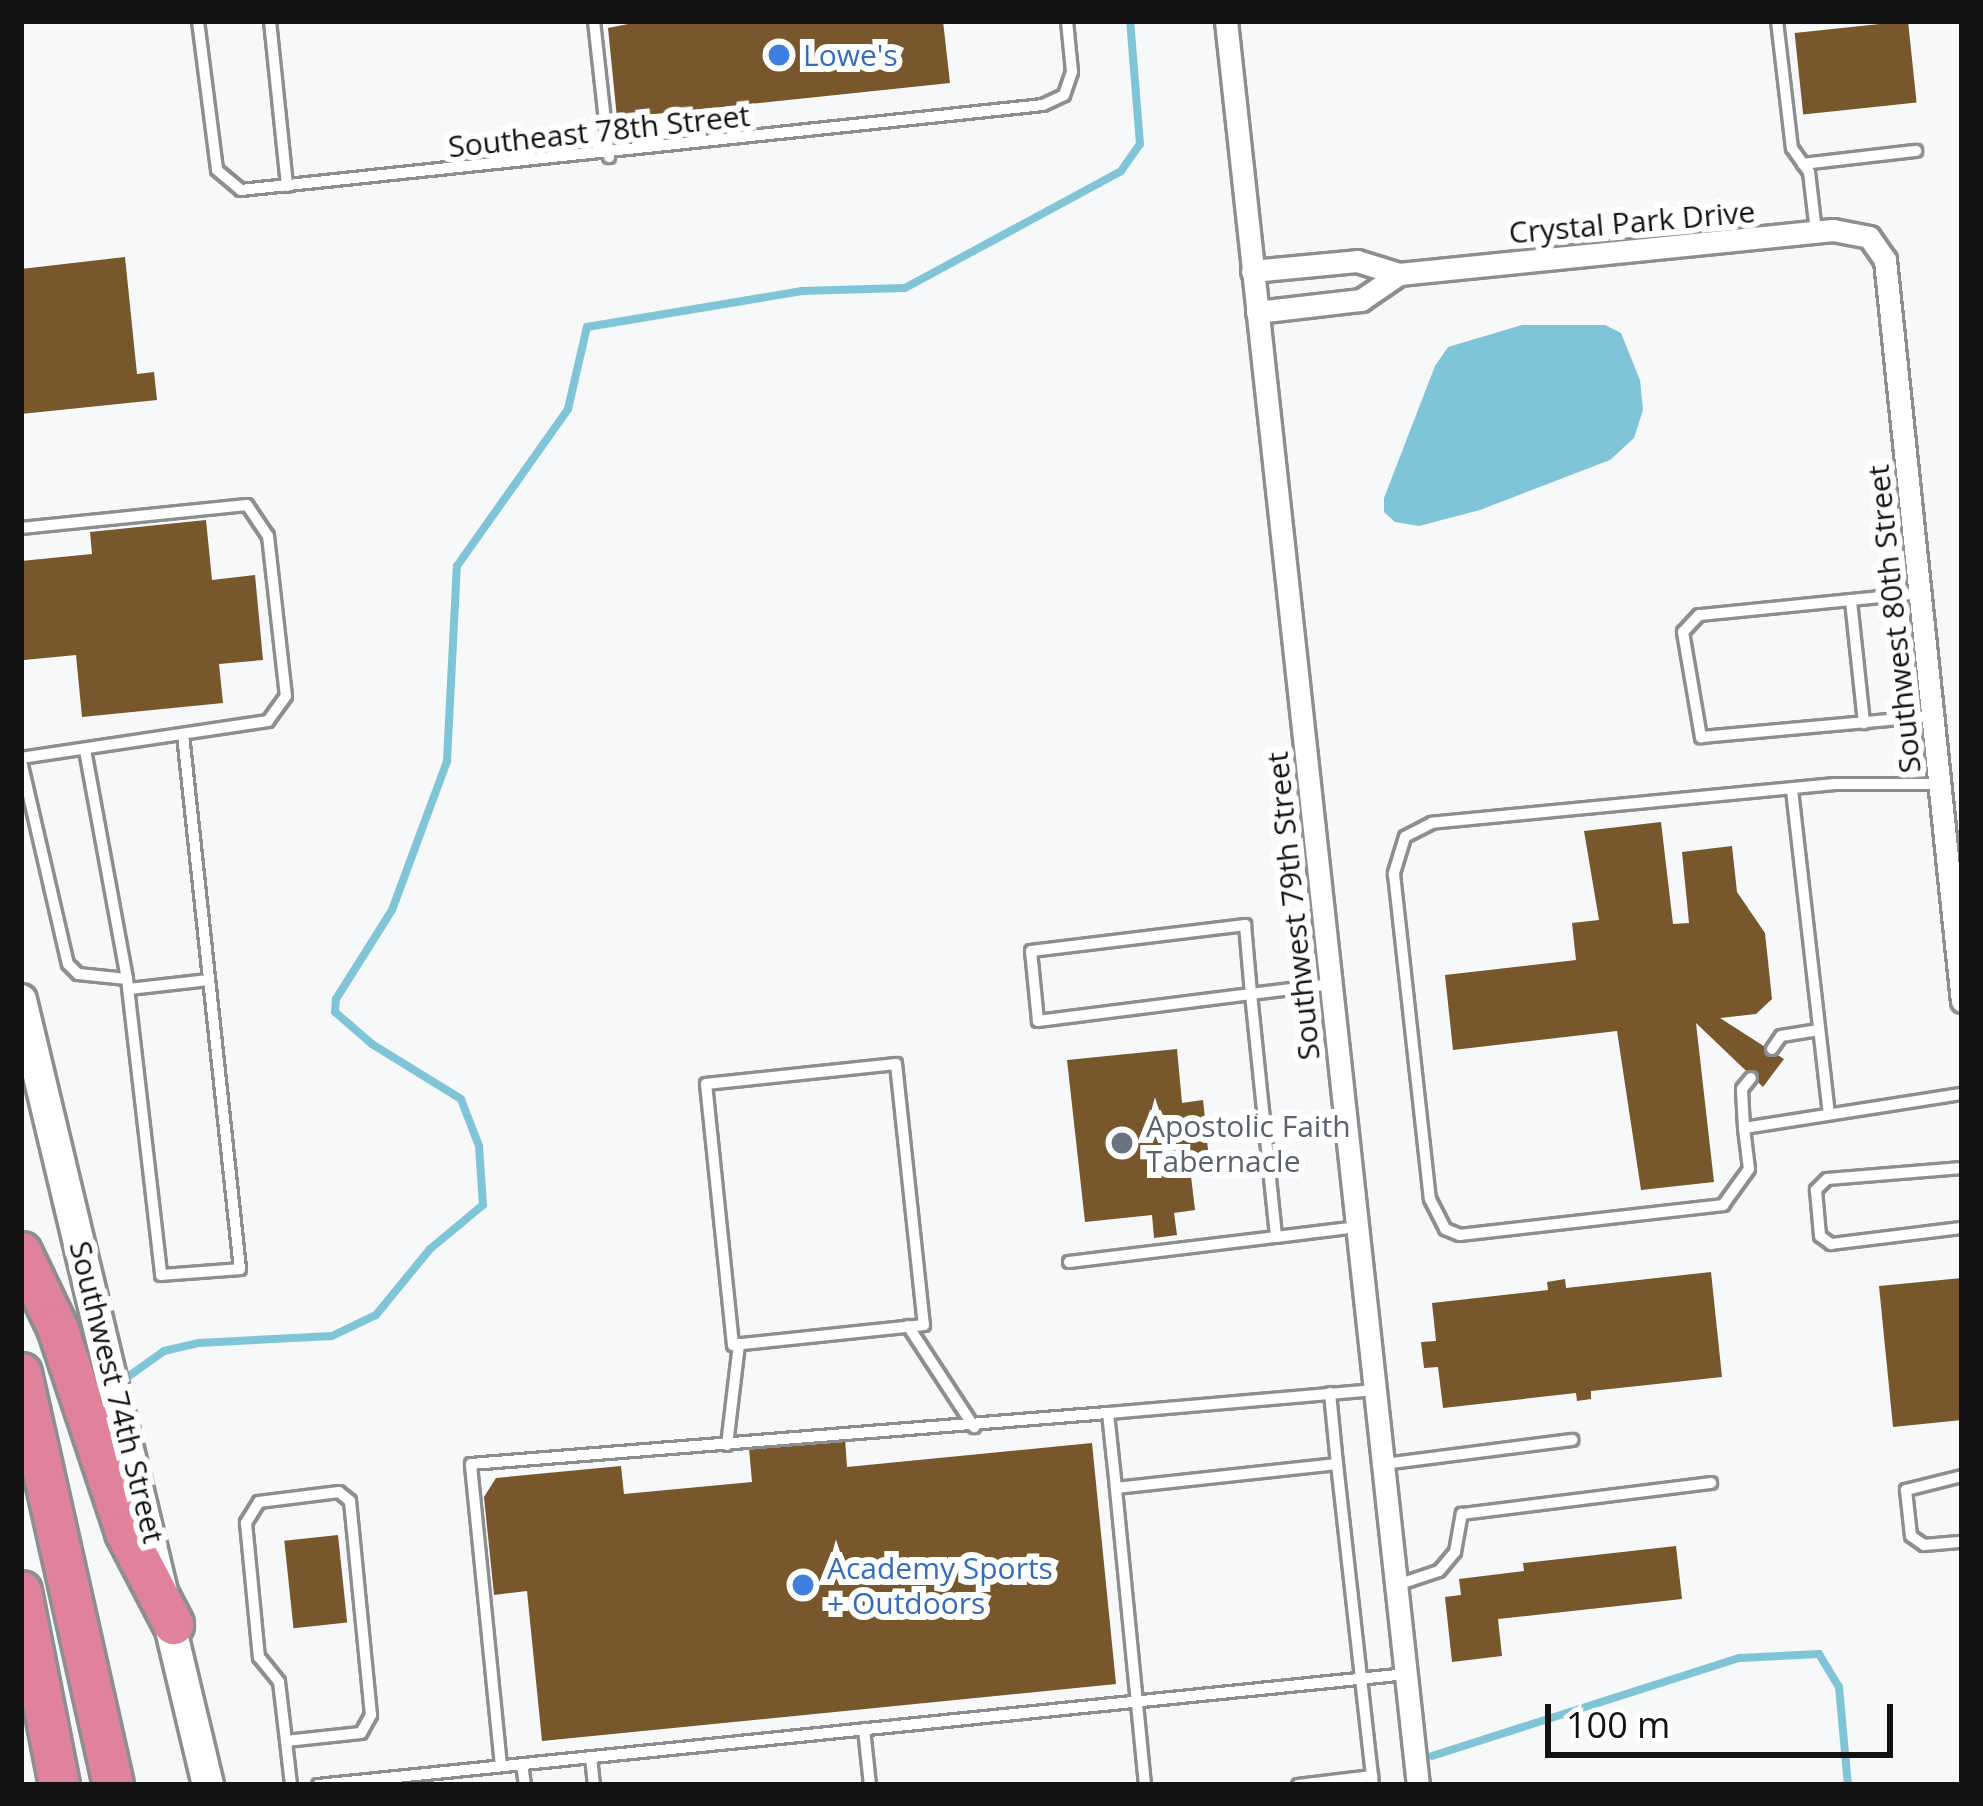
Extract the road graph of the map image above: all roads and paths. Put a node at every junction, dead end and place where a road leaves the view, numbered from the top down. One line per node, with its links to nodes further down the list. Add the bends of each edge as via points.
1 (198, 21): 10 (lane, Southeast 78th Street, via 217,170 241,190)
2 (270, 21): 10 (lane)
3 (594, 21): 8 (lane)
4 (1067, 21): 8 (lane, Southeast 78th Street, via 1072,72 1064,95 1043,105)
5 (1226, 21): 13 (street, Southwest 79th Street)
6 (1777, 21): 9 (lane, via 1792,148)
7 (1916, 151): 9 (lane)
8 (609, 157): 10 (lane, Southeast 78th Street)
9 (1803, 164): 11 (lane)
10 (287, 185)
11 (1816, 232): 12 (street, Crystal Park Drive); 14 (street, Crystal Park Drive)
12 (1869, 237): 17 (street, Southwest 80th Street, via 1885,260)
13 (1252, 271): 14 (street, Crystal Park Drive, via 1358,261); 15 (street, Southwest 79th Street)
14 (1400, 274): 15 (street, Crystal Park Drive, via 1360,300)
15 (1257, 312): 28 (street, Southwest 79th Street)
16 (21, 528): 21 (lane, via 232,503 257,513 268,536 283,708 268,721)
17 (1922, 593): 18 (lane); 19 (street, Southwest 80th Street)
18 (1851, 601): 20 (lane); 20 (lane, via 1699,615 1683,632 1693,727 1711,740)
19 (1934, 716): 20 (lane); 24 (street, Southwest 80th Street)
20 (1864, 723)
21 (183, 735): 22 (lane); 26 (lane)
22 (85, 750): 23 (lane); 27 (lane)
23 (21, 760): 27 (lane, via 68,964 77,974)
24 (1940, 784): 25 (lane); 31 (street, Southwest 80th Street)
25 (1792, 790): 32 (lane); 37 (lane, via 1432,824 1397,850 1430,1199 1445,1228 1460,1234 1723,1205 1749,1169)
26 (208, 980): 27 (lane); 27 (lane, via 240,1269 161,1275)
27 (128, 984)
28 (1332, 984): 29 (lane); 39 (street, Southwest 79th Street)
29 (1251, 994): 29 (lane, via 1038,1021 1031,951 1245,925); 41 (lane)
30 (21, 1000): 61 (main road, Southwest 74th Street)
31 (1962, 1001)
32 (1819, 1030): 33 (lane, via 1781,1036); 36 (lane)
33 (1772, 1049)
34 (1751, 1078): 37 (lane, via 1742,1089)
35 (1962, 1094): 36 (lane)
36 (1828, 1114): 37 (lane)
37 (1744, 1128)
38 (1962, 1168): 40 (lane, via 1827,1180 1816,1190 1820,1236 1832,1244)
39 (1358, 1227): 41 (lane); 47 (street, Southwest 79th Street)
40 (1962, 1228)
41 (1276, 1237): 43 (lane)
42 (21, 1252): 61 (highway, via 57,1328 125,1532)
43 (1069, 1262)
44 (908, 1326): 45 (lane); 45 (lane, via 924,1324 896,1064 706,1084); 50 (lane)
45 (739, 1344): 52 (lane)
46 (21, 1373): 72 (highway)
47 (1376, 1390): 48 (lane); 54 (street, Southwest 79th Street)
48 (1330, 1394): 49 (lane); 53 (lane)
49 (1108, 1413): 50 (lane); 57 (lane)
50 (974, 1427): 52 (lane)
51 (1572, 1440): 54 (lane)
52 (727, 1445): 69 (lane, via 472,1464)
53 (1337, 1464): 57 (lane); 63 (lane)
54 (1384, 1464): 59 (street, Southwest 79th Street)
55 (1962, 1476): 58 (lane, via 1906,1490 1911,1537 1924,1545)
56 (1711, 1483): 59 (lane, via 1462,1514 1455,1552 1439,1571)
57 (1116, 1488): 64 (lane)
58 (1962, 1542)
59 (1397, 1585): 62 (street, Southwest 79th Street)
60 (21, 1591): 71 (highway)
61 (172, 1624): 73 (main road, Southwest 74th Street)
62 (1407, 1674): 63 (lane); 81 (street, Southwest 79th Street)
63 (1363, 1679): 64 (lane); 70 (lane)
64 (1138, 1702): 65 (lane); 79 (lane)
65 (864, 1730): 67 (lane); 78 (lane)
66 (286, 1741): 66 (lane, via 279,1682 260,1658 247,1522 259,1502 339,1492 350,1501 371,1715 361,1733); 74 (lane)
67 (591, 1757): 68 (lane); 77 (lane)
68 (522, 1764): 69 (lane); 76 (lane)
69 (501, 1766): 75 (lane)
70 (1372, 1780): 80 (lane)
71 (59, 1785)
72 (113, 1785)
73 (208, 1785)
74 (291, 1785)
75 (318, 1785)
76 (525, 1785)
77 (594, 1785)
78 (871, 1785)
79 (1145, 1785)
80 (1298, 1785)
81 (1418, 1785)

